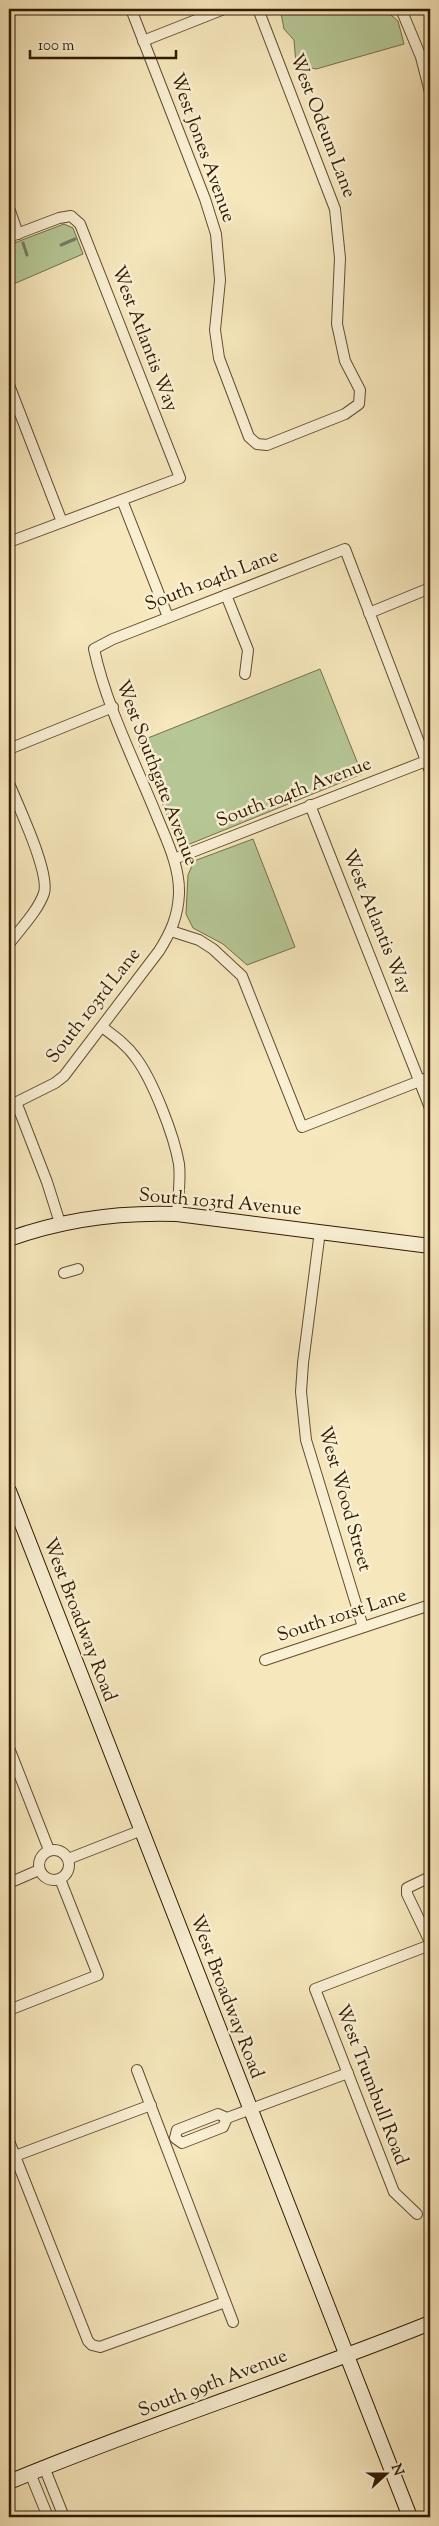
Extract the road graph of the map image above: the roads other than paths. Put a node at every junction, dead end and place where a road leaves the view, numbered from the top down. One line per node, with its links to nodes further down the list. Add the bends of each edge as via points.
1 (130, 9): 5 (street, West Jones Avenue)
2 (224, 9): 5 (street)
3 (258, 9): 11 (street, West Odeum Lane, via 335,209 340,258 337,324 345,361 360,390 359,404 344,414 276,442)
4 (401, 9): 6 (street, via 421,56)
5 (143, 41): 11 (street, West Jones Avenue, via 216,234 220,280 216,330 219,358 249,437)
6 (430, 92)
7 (9, 208): 8 (street)
8 (14, 235): 12 (street, West Atlantis Way, via 59,218 72,216 80,224 180,478)
9 (9, 385): 10 (street)
10 (13, 407): 13 (street)
11 (257, 444)
12 (122, 500): 13 (street); 18 (street)
13 (62, 522): 14 (street)
14 (9, 542)
15 (430, 588): 17 (street)
16 (226, 595): 17 (street, South 104th Lane, via 345,548); 18 (street, South 104th Lane); 20 (street, via 248,650)
17 (369, 613): 23 (street)
18 (168, 617): 19 (street, South 104th Lane)
19 (94, 649): 21 (street, West Southgate Avenue)
20 (245, 674)
21 (113, 708): 22 (street); 27 (street, West Southgate Avenue)
22 (9, 749)
23 (426, 761): 24 (street); 26 (street, South 104th Avenue)
24 (430, 771)
25 (9, 783): 29 (street, via 44,873 44,892)
26 (310, 805): 27 (street, South 104th Avenue); 31 (street, West Atlantis Way)
27 (174, 859): 28 (street, West Southgate Avenue, via 179,892)
28 (172, 931): 30 (street, South 103rd Lane); 31 (street, via 214,948 242,976 302,1127)
29 (9, 944)
30 (102, 1027): 32 (street, South 103rd Lane, via 64,1076); 34 (street, via 136,1058 148,1077 174,1143 179,1165)
31 (425, 1079): 33 (street, West Atlantis Way)
32 (12, 1104): 35 (street, via 47,1182)
33 (430, 1108)
34 (177, 1214): 35 (main road, South 103rd Avenue, via 119,1214); 36 (main road, South 103rd Avenue)
35 (60, 1223): 37 (main road, South 103rd Avenue)
36 (320, 1231): 38 (main road, South 103rd Avenue); 45 (street, West Wood Street, via 301,1392 306,1440)
37 (9, 1239)
38 (430, 1246)
39 (78, 1269): 40 (street)
40 (64, 1273)
41 (430, 1360): 42 (street)
42 (430, 1393)
43 (9, 1490): 48 (main road, West Broadway Road)
44 (430, 1606): 45 (street, South 101st Lane)
45 (363, 1627): 46 (street, South 101st Lane)
46 (265, 1660)
47 (9, 1748): 49 (street)
48 (142, 1830): 50 (street); 60 (main road, West Broadway Road)
49 (49, 1850): 50 (street, via 60,1850); 51 (street, via 40,1858)
50 (68, 1859): 53 (street, via 67,1873)
51 (39, 1870): 53 (street, via 46,1878); 54 (street)
52 (430, 1877): 55 (street, via 407,1888)
53 (60, 1879): 56 (street, via 98,1975)
54 (9, 1882)
55 (430, 1943): 58 (street, West Trumbull Road, via 315,1989)
56 (9, 2010)
57 (138, 2070): 59 (street)
58 (348, 2073): 60 (street); 66 (street, West Trumbull Road, via 394,2192)
59 (150, 2105): 64 (street); 65 (street)
60 (250, 2110): 61 (street); 70 (main road, West Broadway Road)
61 (226, 2118): 62 (street, via 218,2114 177,2130); 62 (street, via 223,2127 190,2140 182,2143)
62 (175, 2138): 64 (street)
63 (9, 2141): 65 (street)
64 (164, 2142): 67 (street)
65 (15, 2156): 67 (street, via 92,2345 100,2347)
66 (417, 2214)
67 (225, 2302): 68 (street)
68 (234, 2322)
69 (430, 2323): 70 (main road, South 99th Avenue)
70 (347, 2355): 71 (main road, South 99th Avenue); 76 (main road, West Broadway Road)
71 (44, 2468): 72 (main road, South 99th Avenue); 75 (street)
72 (30, 2473): 73 (main road, South 99th Avenue); 74 (street)
73 (9, 2482)
74 (48, 2517)
75 (64, 2517)
76 (410, 2517)

